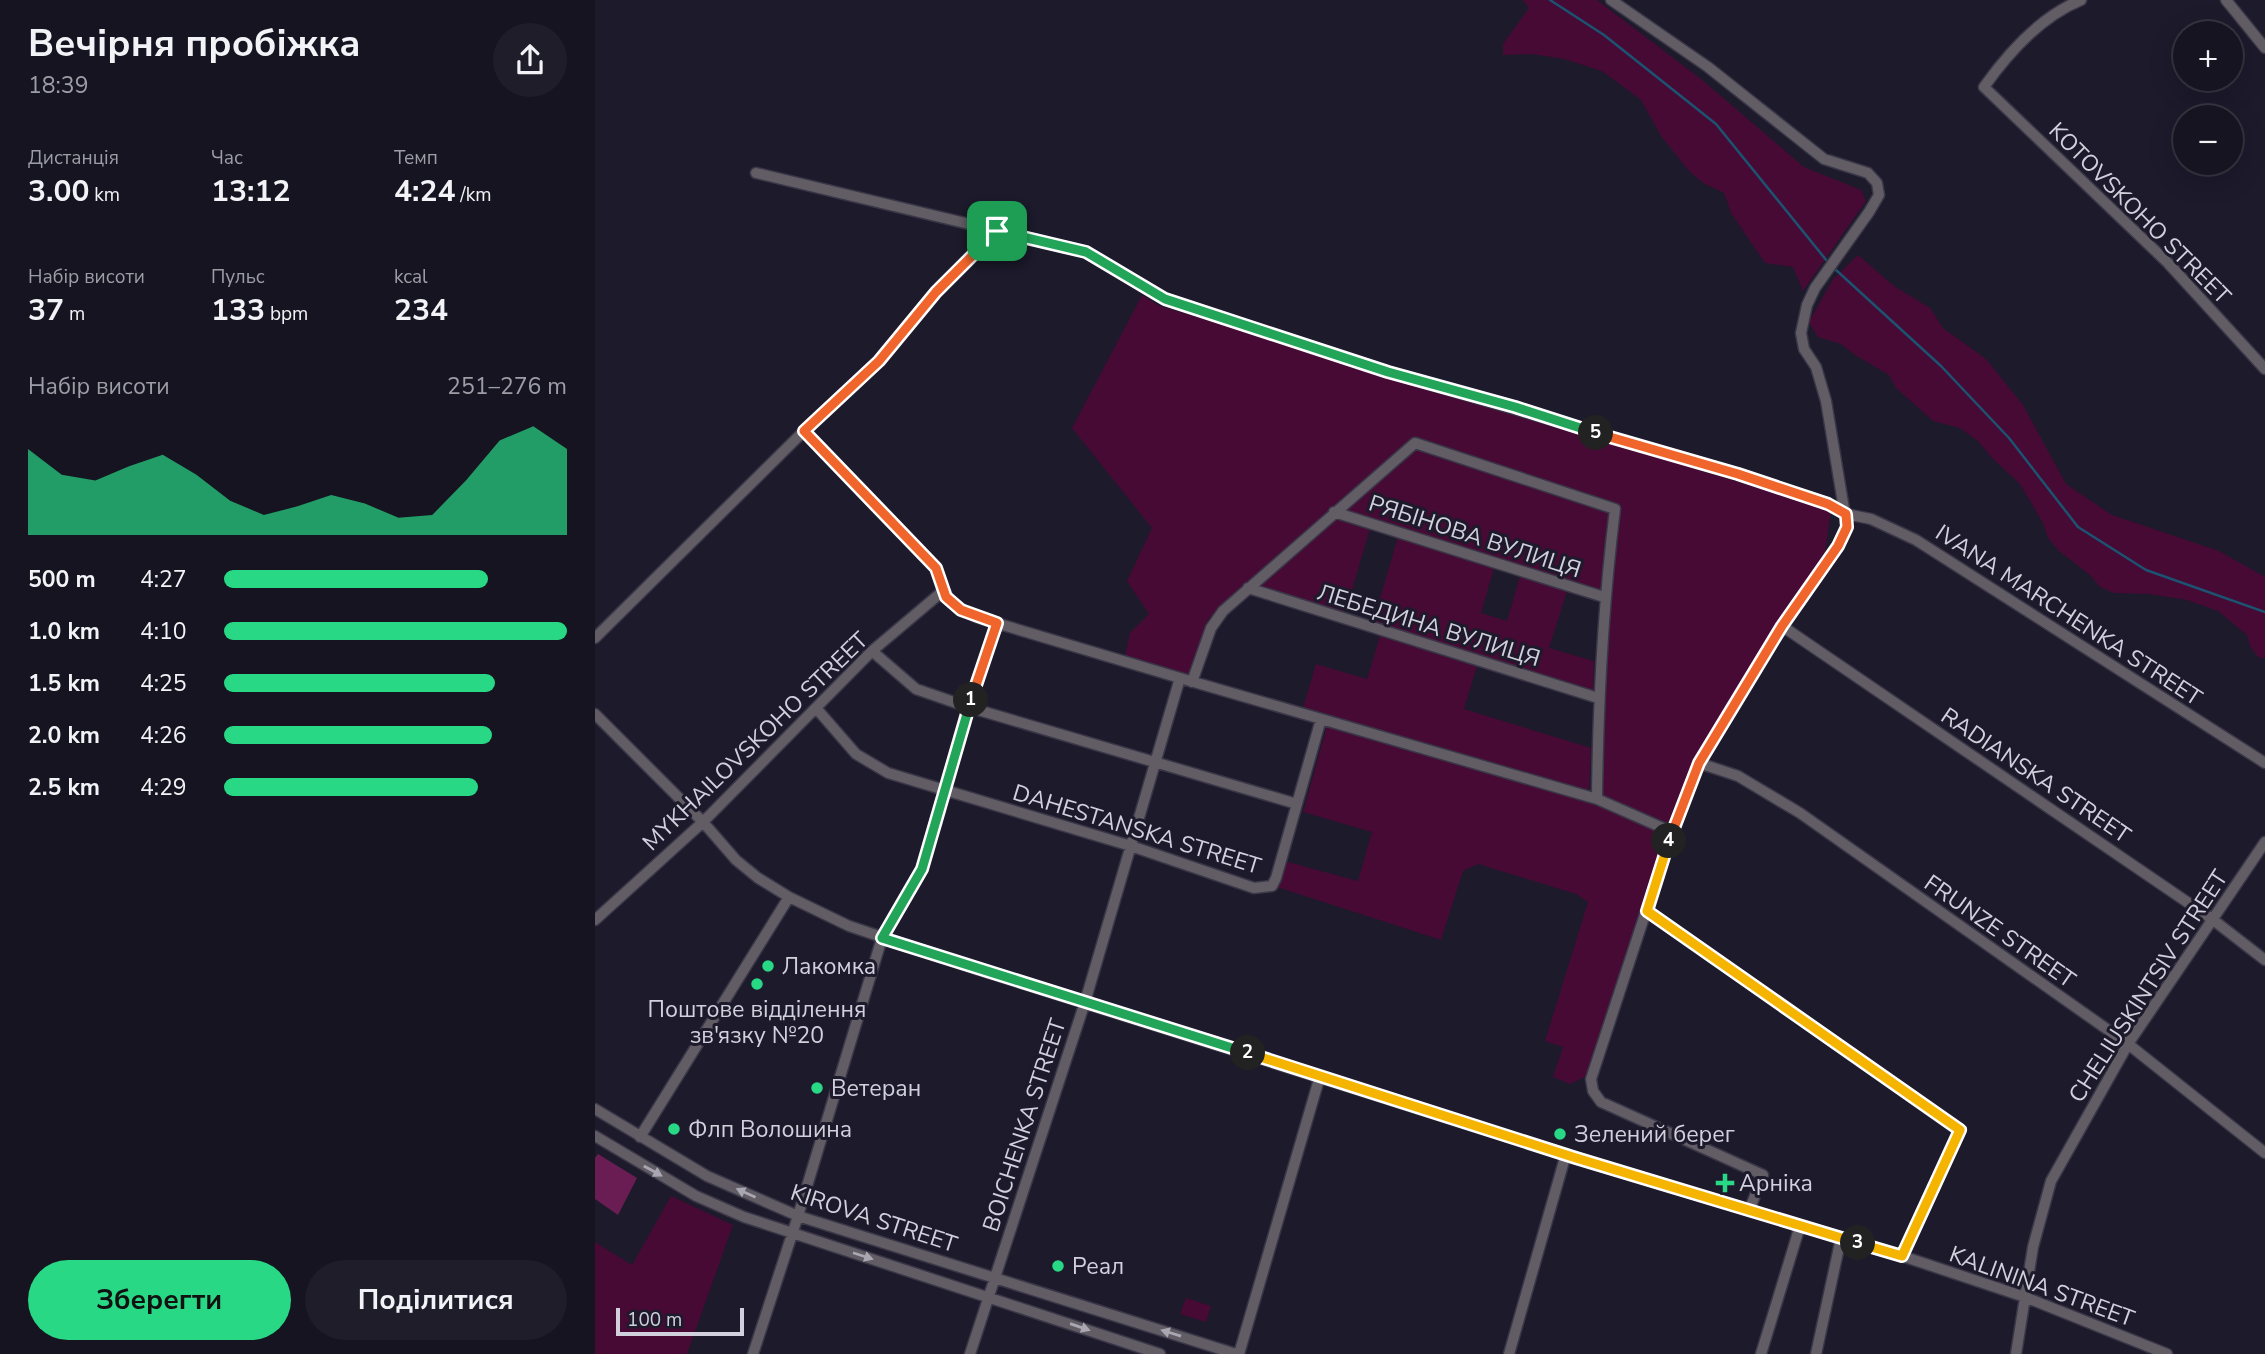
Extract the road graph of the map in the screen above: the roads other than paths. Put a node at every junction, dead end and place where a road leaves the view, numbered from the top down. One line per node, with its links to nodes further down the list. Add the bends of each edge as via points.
1 (1611, 0): 10 (street, via 1708,67 1824,159 1867,173 1877,183 1879,195 1869,212 1815,288 1801,333 1825,401)
2 (2081, 0): 7 (street, KOTOVSKOHO STREET, via 2062,8 2004,58 1984,87 2168,263)
3 (2226, 0): 4 (street)
4 (2265, 48)
5 (756, 173): 6 (street, IVANA MARCHENKA STREET)
6 (997, 231): 8 (street, via 936,292 879,361); 10 (street, IVANA MARCHENKA STREET, via 1086,252 1165,299 1388,372 1738,474)
7 (2265, 369)
8 (804, 431): 12 (street, via 936,568); 16 (street)
9 (1334, 512): 11 (street); 13 (street, РЯБІНОВА ВУЛИЦЯ); 13 (street, via 1415,443 1615,509)
10 (1846, 514): 15 (street, via 1847,527 1838,546); 27 (street, IVANA MARCHENKA STREET, via 1871,519 1916,540)
11 (1248, 588): 19 (street, via 1211,628); 20 (street, ЛЕБЕДИНА ВУЛИЦЯ)
12 (943, 591): 14 (street, via 961,610); 17 (street, MYKHAILOVSKOHO STREET)
13 (1604, 597): 20 (street)
14 (997, 623): 18 (street); 21 (street)
15 (1782, 626): 26 (street); 37 (street, RADIANSKA STREET)
16 (595, 638)
17 (872, 651): 21 (street, via 916,689); 22 (street, MYKHAILOVSKOHO STREET)
18 (1180, 678): 19 (street); 25 (street, BOICHENKA STREET)
19 (1192, 682): 24 (street)
20 (1598, 698): 29 (street)
21 (968, 707): 25 (street); 28 (street)
22 (816, 708): 28 (street, DAHESTANSKA STREET, via 856,754 888,774); 31 (street, MYKHAILOVSKOHO STREET)
23 (595, 714): 31 (street)
24 (1321, 719): 29 (street); 30 (street, DAHESTANSKA STREET)
25 (1156, 761): 30 (street); 34 (street, BOICHENKA STREET)
26 (1699, 763): 32 (street); 42 (street, FRUNZE STREET, via 1738,776 1800,813)
27 (2265, 764)
28 (944, 791): 34 (street, DAHESTANSKA STREET); 39 (street, via 922,869)
29 (1597, 799): 32 (street)
30 (1297, 804): 34 (street, DAHESTANSKA STREET, via 1272,886 1254,888)
31 (703, 822): 35 (street, via 736,860); 38 (street, MYKHAILOVSKOHO STREET)
32 (1671, 832): 36 (street)
33 (2265, 842): 37 (street, CHELIUSKINTSIV STREET)
34 (1131, 846): 41 (street, BOICHENKA STREET)
35 (789, 897): 39 (street); 46 (street)
36 (1647, 911): 49 (street, via 1591,1079 1593,1091 1601,1102 1763,1175); 54 (street, via 1960,1130)
37 (2212, 919): 40 (street, RADIANSKA STREET); 42 (street, CHELIUSKINTSIV STREET)
38 (595, 920)
39 (882, 938): 41 (street); 50 (street)
40 (2265, 960)
41 (1086, 1002): 43 (street); 55 (street, BOICHENKA STREET)
42 (2128, 1044): 47 (street, FRUNZE STREET); 57 (street, CHELIUSKINTSIV STREET, via 2051,1181)
43 (1320, 1076): 48 (street); 61 (street)
44 (595, 1109): 46 (street, KIROVA STREET)
45 (595, 1136): 52 (street, KIROVA STREET, one-way to 52, via 697,1196)
46 (640, 1137): 50 (street, KIROVA STREET, one-way to 46, via 707,1176)
47 (2265, 1153)
48 (1566, 1154): 49 (street); 62 (street)
49 (1749, 1210): 51 (street)
50 (798, 1216): 52 (street); 55 (street, KIROVA STREET)
51 (1800, 1226): 53 (street, KALININA STREET); 63 (street)
52 (792, 1234): 56 (street, KIROVA STREET, one-way to 56); 58 (street)
53 (1841, 1238): 54 (street, KALININA STREET); 64 (street)
54 (1902, 1256): 57 (street, KALININA STREET)
55 (994, 1278): 56 (street, BOICHENKA STREET); 61 (street, KIROVA STREET, one-way to 55)
56 (988, 1296): 59 (street, BOICHENKA STREET); 60 (street, KIROVA STREET, one-way to 60)
57 (2025, 1297): 65 (street, CHELIUSKINTSIV STREET); 66 (street, KALININA STREET)
58 (753, 1354)
59 (970, 1354)
60 (1160, 1354)
61 (1238, 1354)
62 (1509, 1354)
63 (1761, 1354)
64 (1816, 1354)
65 (2016, 1354)
66 (2167, 1354)

